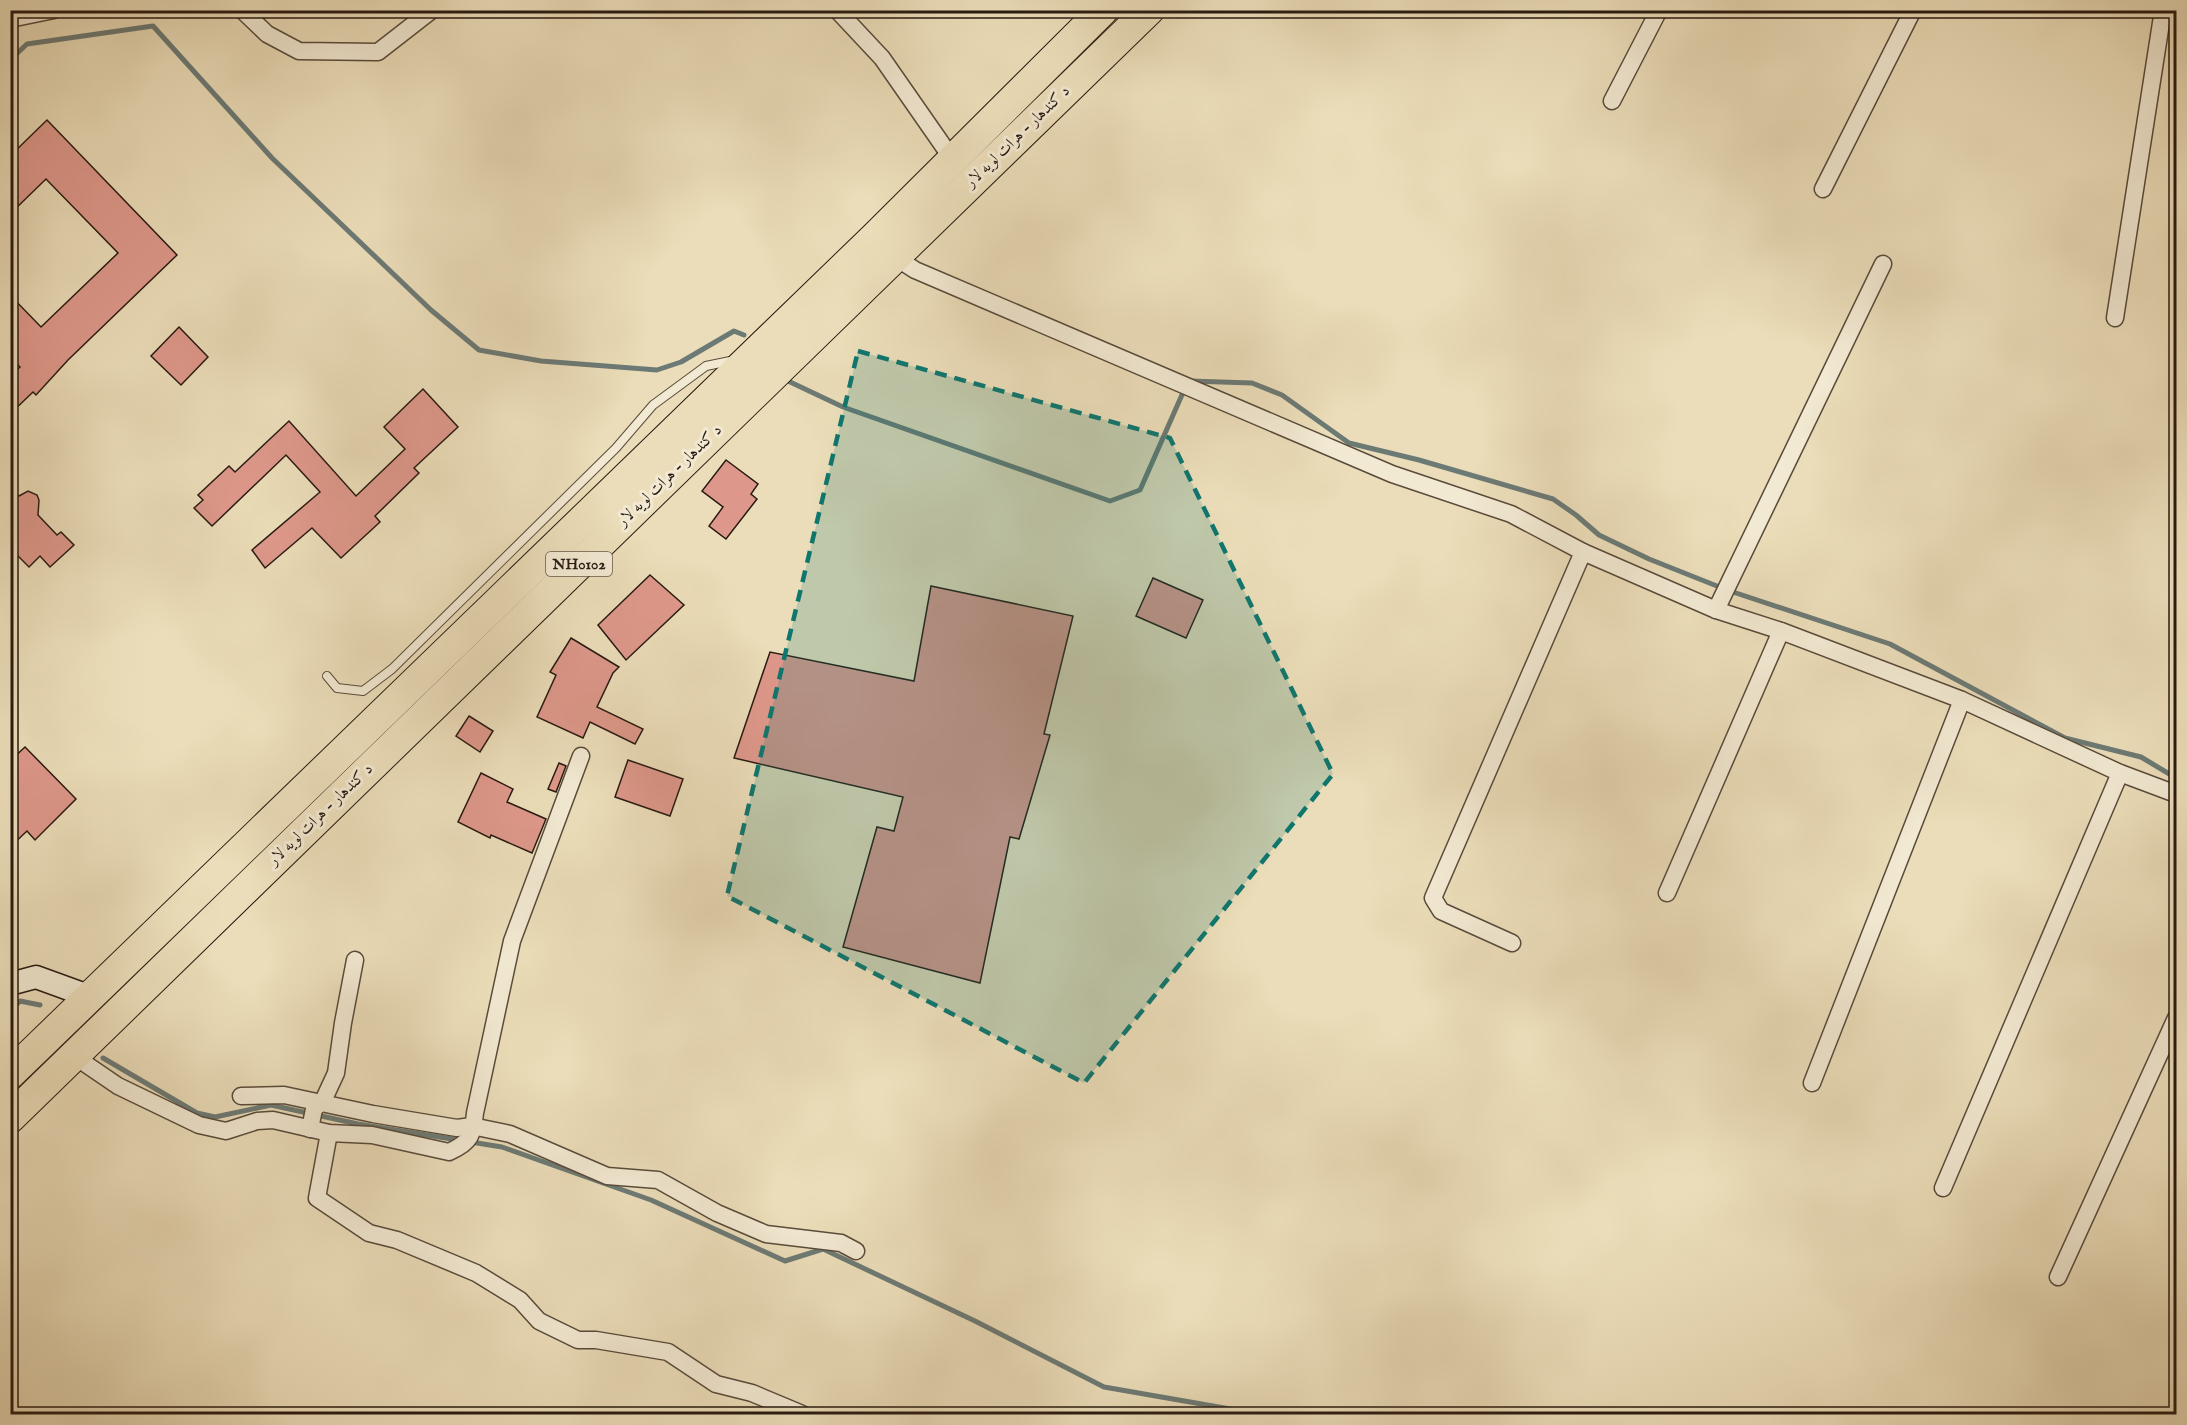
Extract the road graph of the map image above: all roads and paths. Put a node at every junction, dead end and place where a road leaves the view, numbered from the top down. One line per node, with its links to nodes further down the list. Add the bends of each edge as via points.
1 (54, 10): 10 (street)
2 (242, 10): 3 (street, via 267,34 299,51 378,52)
3 (432, 10)
4 (837, 10): 12 (street, via 882,58)
5 (1103, 10): 12 (highway, د کندهار - هرات لويه لار / NH0102)
6 (1149, 10): 14 (highway, د کندهار - هرات لويه لار / NH0102)
7 (1659, 10): 11 (street)
8 (1913, 10): 13 (street)
9 (2163, 10): 16 (street)
10 (10, 19)
11 (1612, 101)
12 (953, 159): 14 (highway, د کندهار - هرات لويه لار / NH0102)
13 (1823, 189)
14 (886, 246): 17 (highway, د کندهار - هرات لويه لار / NH0102); 18 (street, via 915,270 1392,474 1511,514); 24 (highway, د کندهار - هرات لويه لار / NH0102)
15 (1883, 264): 19 (street)
16 (2115, 318)
17 (753, 356): 21 (lane, via 706,366 653,405 545,520 378,680 363,691 337,688); 23 (highway, د کندهار - هرات لويه لار / NH0102)
18 (1583, 552): 19 (street); 29 (street, via 1433,898 1441,910)
19 (1722, 597): 20 (street)
20 (1781, 631): 22 (street); 28 (street)
21 (327, 676)
22 (1962, 700): 26 (street); 36 (street)
23 (376, 721): 24 (highway); 32 (highway, د کندهار - هرات لويه لار / NH0102)
24 (398, 741): 34 (highway, د کندهار - هرات لويه لار / NH0102)
25 (581, 756): 40 (street, via 512,941)
26 (2120, 773): 27 (street); 42 (street)
27 (2176, 794)
28 (1667, 893)
29 (1512, 943)
30 (355, 960): 38 (street, via 336,1072)
31 (10, 984): 32 (street, via 36,977)
32 (91, 997): 35 (highway, د کندهار - هرات لويه لار / NH0102)
33 (2176, 1018): 44 (street)
34 (74, 1056): 38 (street, via 118,1086 199,1125 226,1131 257,1121); 39 (highway, د کندهار - هرات لويه لار / NH0102)
35 (10, 1074)
36 (1812, 1083)
37 (241, 1096): 38 (street, via 284,1095)
38 (314, 1115): 40 (street); 41 (street)
39 (10, 1118)
40 (473, 1130): 41 (street, via 460,1146 449,1152 372,1135); 43 (street, via 510,1134 607,1176 658,1180 717,1213 766,1234 841,1243)
41 (329, 1134): 45 (street, via 317,1198 369,1233 397,1240 476,1274 520,1300 539,1321 578,1340 668,1352 716,1384 752,1393)
42 (1943, 1188)
43 (856, 1251)
44 (2058, 1277)
45 (802, 1414)

